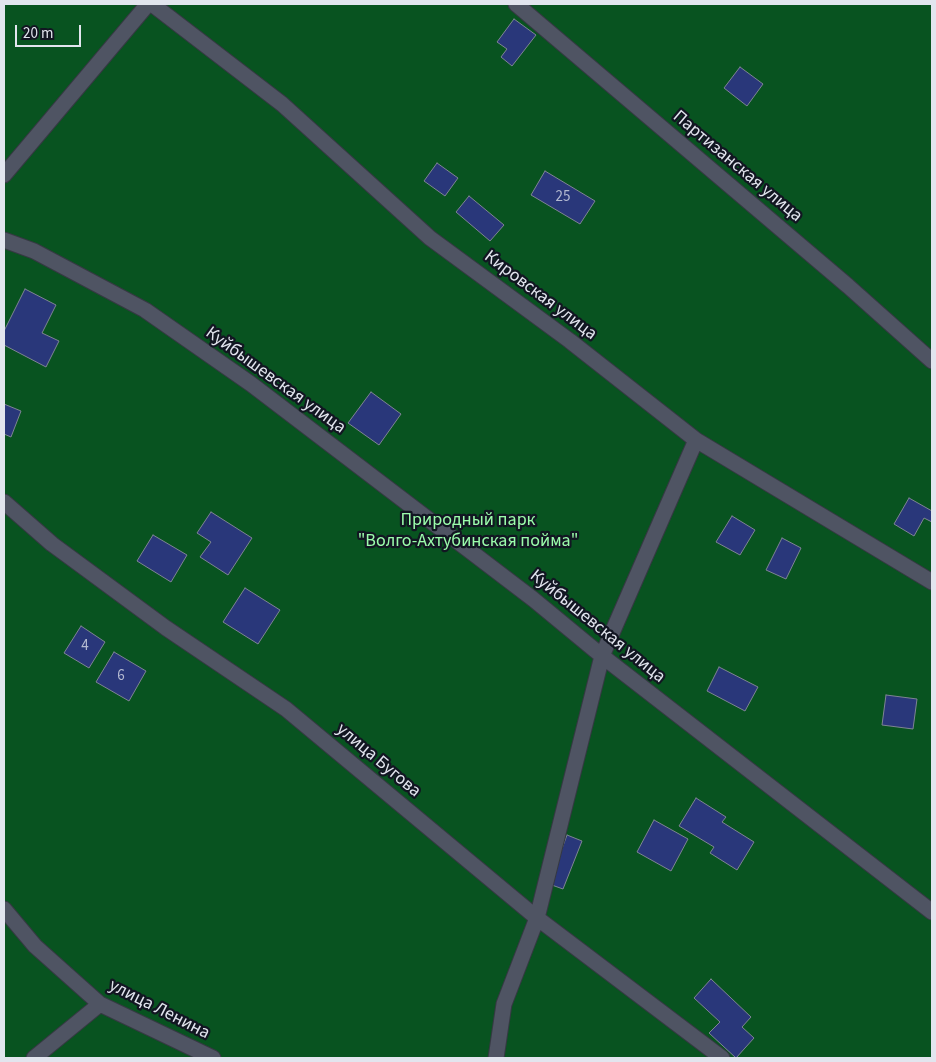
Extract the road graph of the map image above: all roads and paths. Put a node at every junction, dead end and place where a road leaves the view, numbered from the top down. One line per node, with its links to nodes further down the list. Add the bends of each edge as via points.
1 (150, 4): 3 (street); 6 (street, Кировская улица, via 282,104 430,238 570,341)
2 (516, 4): 5 (street, Партизанская улица)
3 (4, 175)
4 (4, 240): 9 (street, Куйбышевская улица, via 34,251 145,310 259,390 533,599)
5 (932, 361)
6 (696, 440): 8 (street, Кировская улица); 9 (street)
7 (4, 502): 12 (street, улица Бугова, via 166,628 286,709)
8 (932, 582)
9 (602, 656): 11 (street, Куйбышевская улица); 12 (street)
10 (4, 909): 13 (street, улица Ленина, via 35,946)
11 (932, 912)
12 (537, 918): 16 (street, via 504,1004); 17 (street, улица Бугова)
13 (100, 1004): 14 (street); 15 (street, улица Ленина)
14 (34, 1058)
15 (213, 1058)
16 (496, 1058)
17 (722, 1058)

